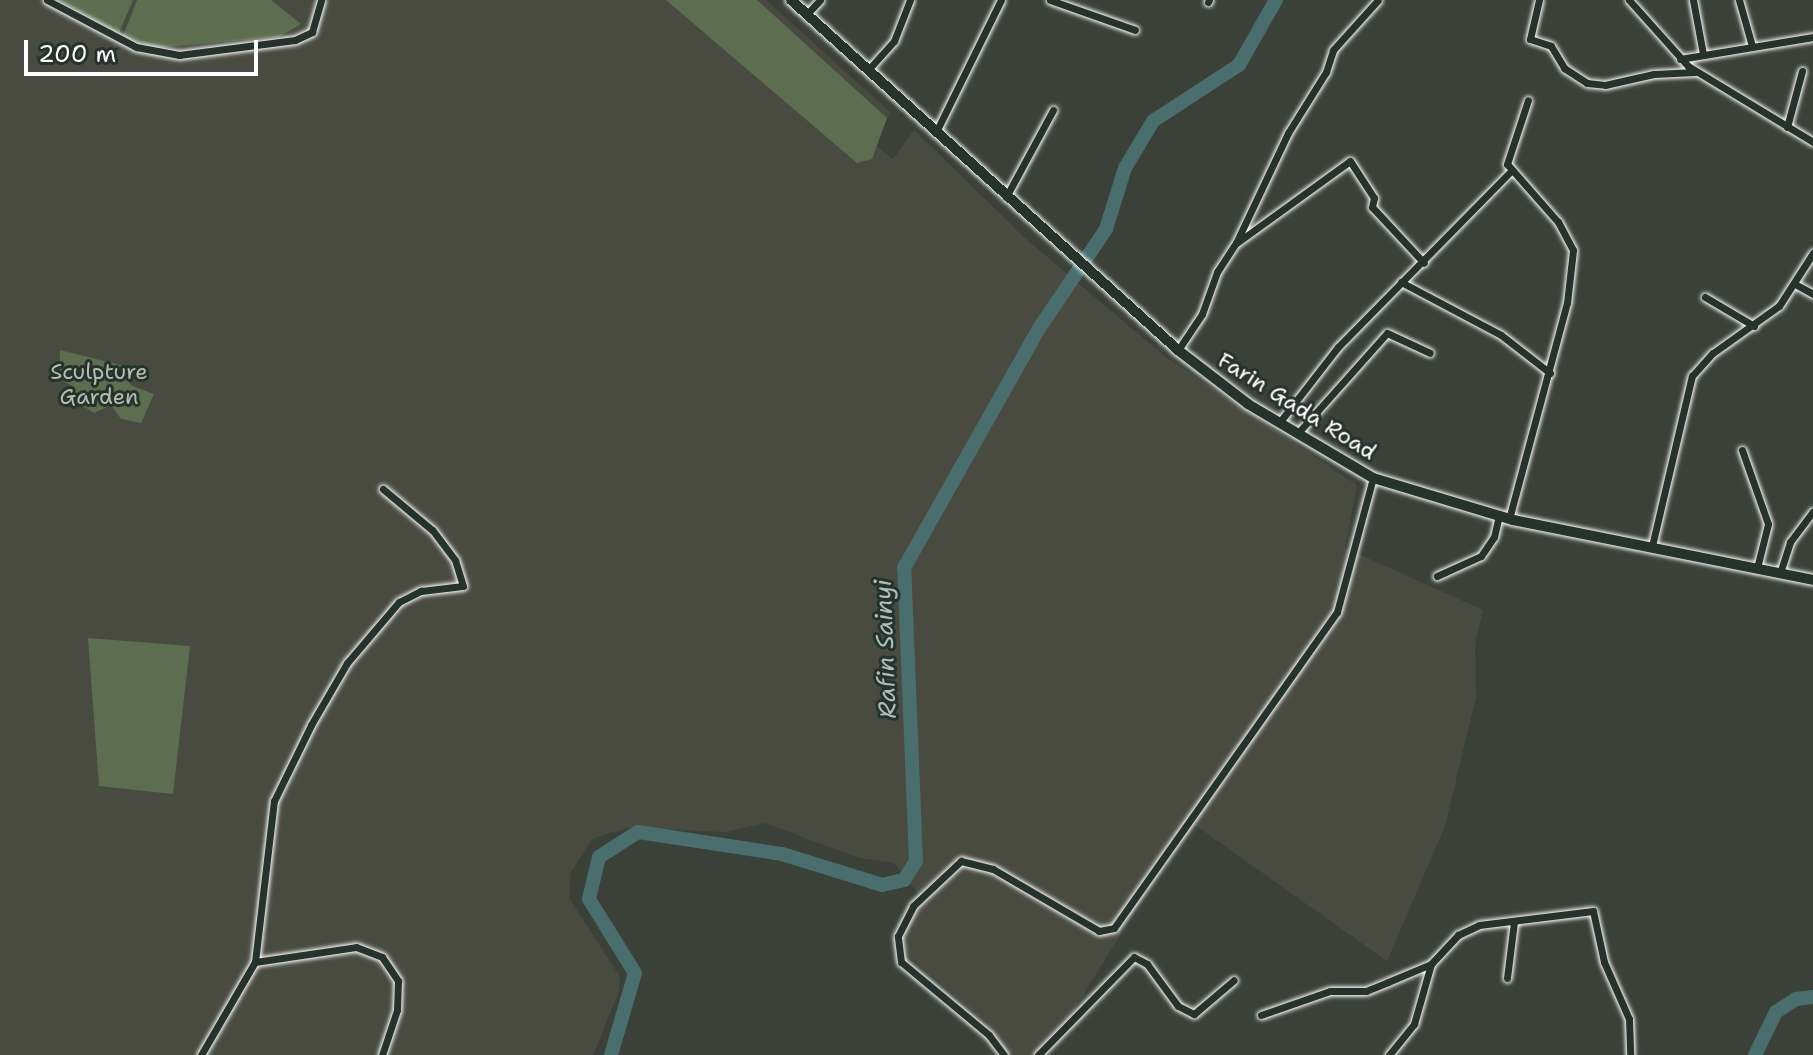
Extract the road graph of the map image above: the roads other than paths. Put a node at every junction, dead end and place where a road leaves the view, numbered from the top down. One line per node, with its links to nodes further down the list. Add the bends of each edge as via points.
1 (47, 0): 2 (street, via 136,47 179,55 295,40 312,32)
2 (321, 0)
3 (791, 0): 13 (main road, Farin Gada Road)
4 (820, 0): 13 (street)
5 (910, 0): 19 (street, via 894,41)
6 (1001, 0): 25 (street)
7 (1050, 0): 14 (street)
8 (1378, 0): 29 (street, via 1333,50)
9 (1539, 0): 21 (street, via 1530,39 1551,46 1564,68 1587,83)
10 (1629, 0): 18 (street)
11 (1693, 0): 17 (street)
12 (1739, 0): 16 (street)
13 (807, 14): 19 (main road, Farin Gada Road)
14 (1135, 30)
15 (1813, 37): 16 (street)
16 (1752, 46): 17 (street)
17 (1703, 54): 18 (street)
18 (1680, 59): 21 (street)
19 (868, 70): 25 (main road, Farin Gada Road)
20 (1802, 71): 24 (street)
21 (1698, 72): 24 (street)
22 (1528, 100): 27 (street, via 1507,164)
23 (1053, 110): 28 (street)
24 (1787, 127): 26 (street)
25 (936, 132): 28 (main road, Farin Gada Road)
26 (1813, 142)
27 (1512, 170): 31 (street); 39 (street, via 1558,222 1573,250)
28 (1006, 197): 37 (main road, Farin Gada Road)
29 (1236, 243): 31 (street, via 1350,161 1374,198 1372,207); 37 (street)
30 (1813, 253): 33 (street)
31 (1424, 263): 32 (street)
32 (1401, 282): 39 (street, via 1501,335); 40 (street, via 1338,347)
33 (1795, 284): 34 (street); 36 (street)
34 (1813, 294)
35 (1705, 297): 36 (street)
36 (1754, 326): 47 (street, via 1713,353 1692,376)
37 (1178, 350): 40 (main road, Farin Gada Road)
38 (1430, 353): 41 (street, via 1387,333)
39 (1550, 373): 46 (street)
40 (1279, 423): 41 (main road, Farin Gada Road)
41 (1297, 434): 43 (main road, Farin Gada Road)
42 (1742, 450): 48 (street, via 1768,524)
43 (1373, 478): 46 (main road, Farin Gada Road); 60 (street, via 1337,612 1114,928 1099,931 993,869 961,861 913,906 898,936 901,962 989,1035)
44 (383, 489): 53 (street, via 432,530 455,560 463,586 421,591 399,602 347,663 311,725 274,801)
45 (1813, 512): 49 (street, via 1790,542)
46 (1504, 518): 47 (main road, Farin Gada Road); 50 (street, via 1481,556)
47 (1652, 546): 48 (main road, Farin Gada Road)
48 (1757, 568): 49 (main road, Farin Gada Road)
49 (1780, 573): 51 (main road, Farin Gada Road)
50 (1437, 576)
51 (1813, 580)
52 (1514, 922): 54 (street, via 1469,929); 55 (street); 63 (street, via 1593,911 1604,962 1629,1019)
53 (255, 962): 58 (street); 59 (street, via 356,947 382,957 398,981 397,1010)
54 (1431, 964): 57 (street, via 1366,991 1330,991); 62 (street, via 1414,1024)
55 (1507, 978)
56 (1234, 980): 61 (street, via 1194,1014 1178,1006 1147,964 1134,957)
57 (1261, 1015)
58 (201, 1055)
59 (382, 1055)
60 (1004, 1055)
61 (1038, 1055)
62 (1389, 1055)
63 (1630, 1055)

